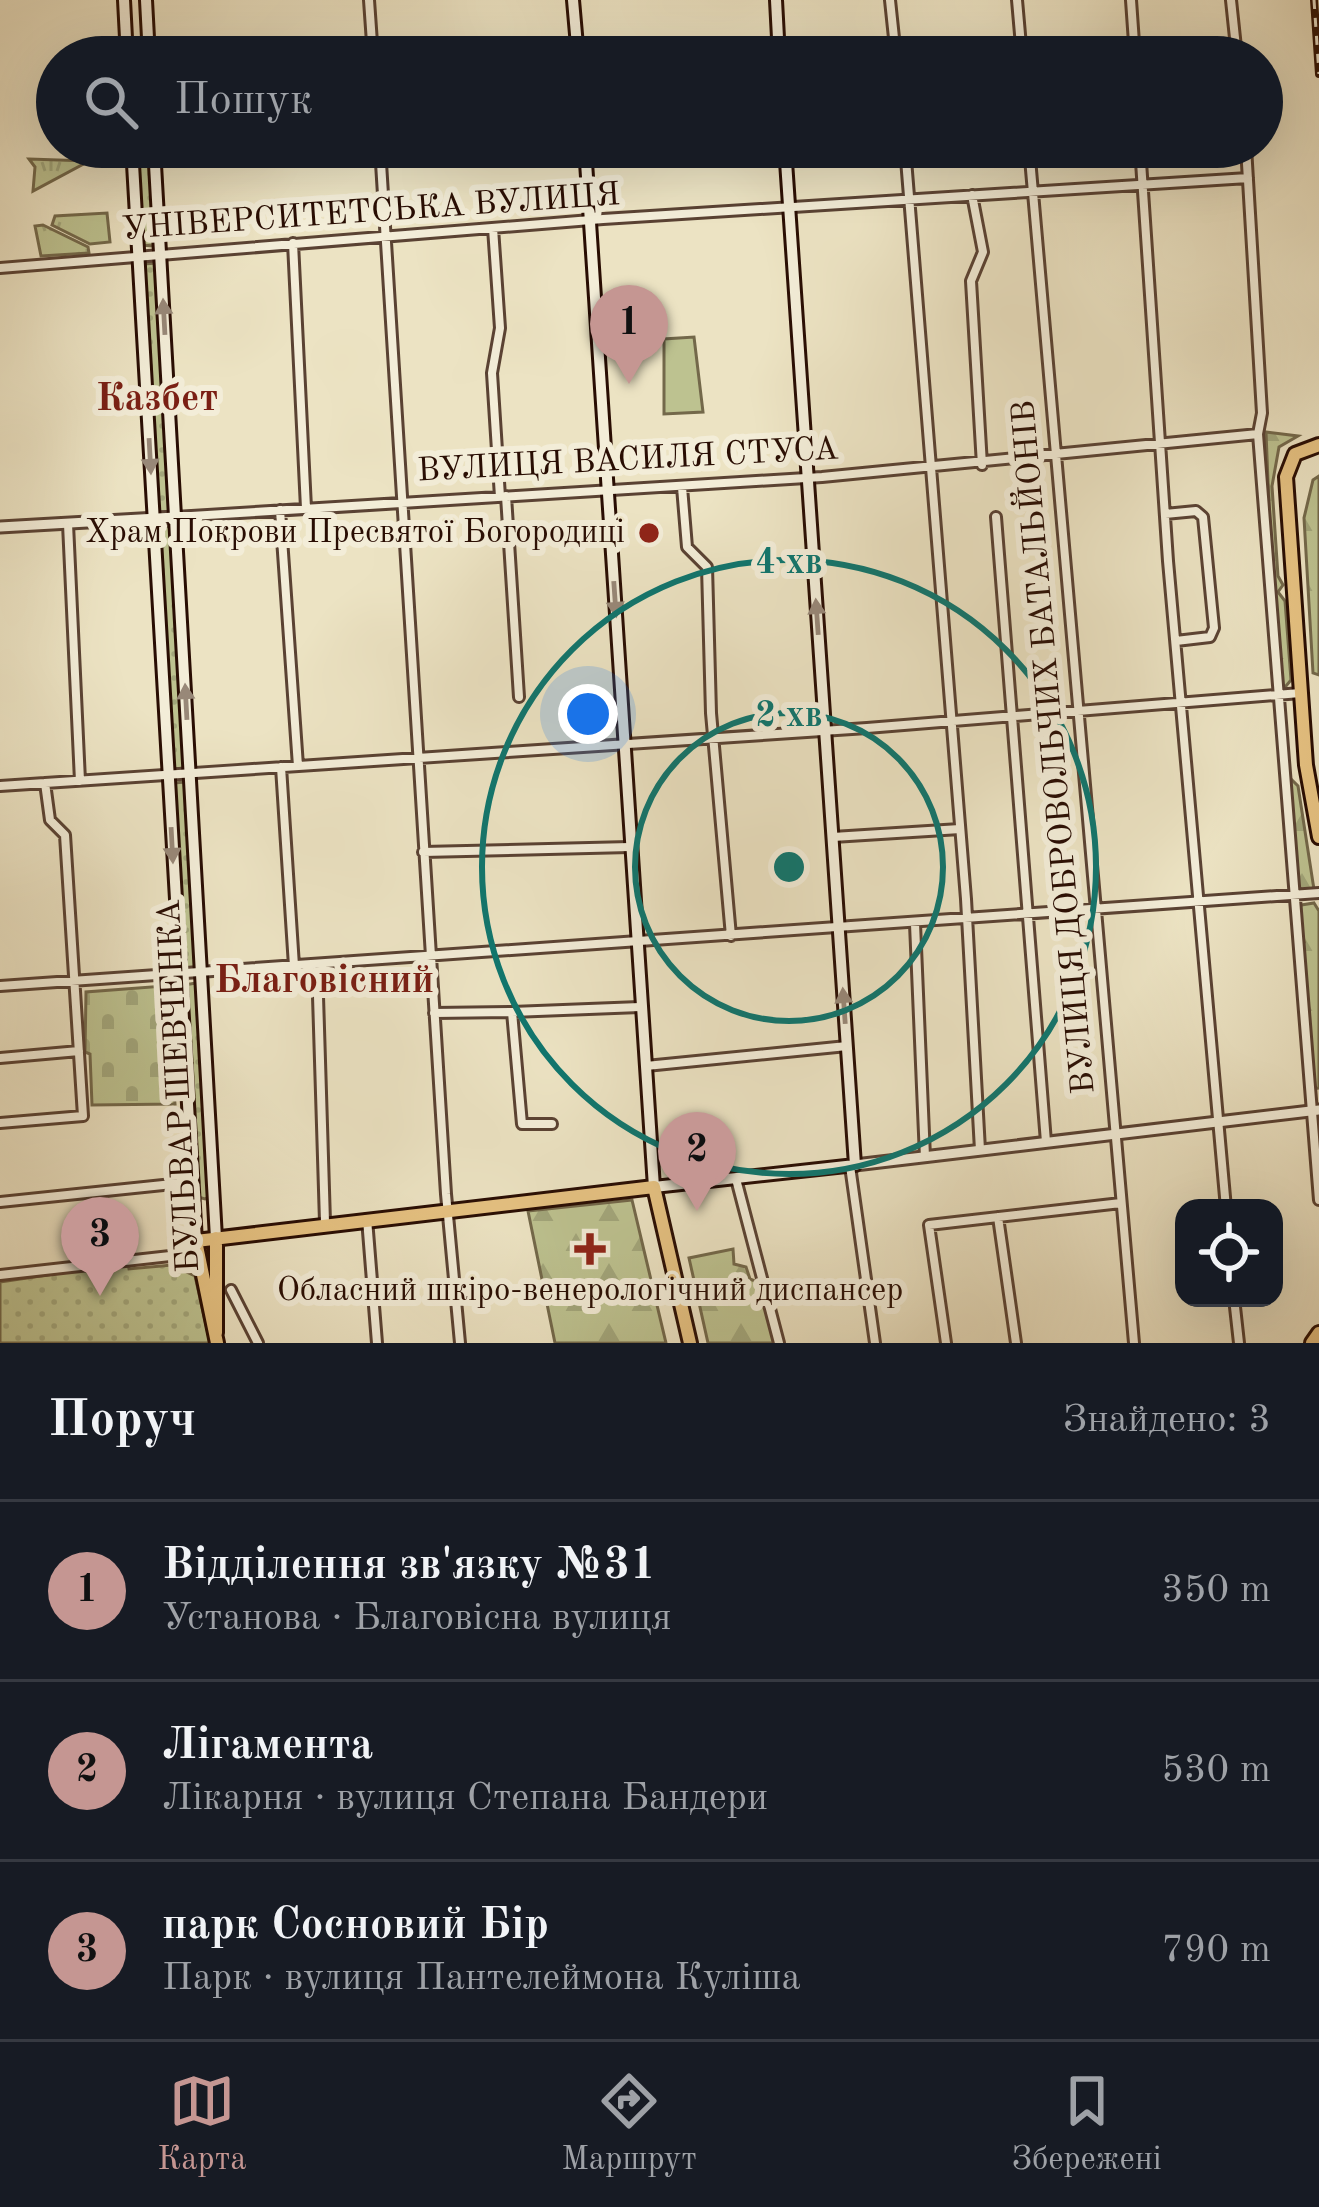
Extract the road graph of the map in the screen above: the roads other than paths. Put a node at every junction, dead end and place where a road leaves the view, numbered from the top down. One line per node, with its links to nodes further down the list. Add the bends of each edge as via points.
1 (124, 0): 10 (main road)
2 (146, 0): 11 (main road)
3 (369, 0): 12 (street)
4 (573, 0): 13 (main road)
5 (776, 0): 14 (main road)
6 (890, 0): 15 (street)
7 (1017, 0): 16 (street)
8 (1131, 0): 17 (street)
9 (1231, 0): 18 (street)
10 (127, 36)
11 (148, 36)
12 (372, 36)
13 (576, 36)
14 (778, 36)
15 (894, 36)
16 (1020, 36)
17 (1134, 36)
18 (1235, 36)
19 (133, 168): 39 (main road, БУЛЬВАР ШЕВЧЕНКА)
20 (155, 168): 38 (main road, БУЛЬВАР ШЕВЧЕНКА)
21 (381, 168): 36 (street)
22 (587, 168): 34 (main road)
23 (786, 168): 33 (main road)
24 (906, 168): 32 (street)
25 (1030, 168): 30 (street, ВУЛИЦЯ ДОБРОВОЛЬЧИХ БАТАЛЬЙОНІВ)
26 (1141, 168): 29 (street)
27 (1247, 168): 28 (street)
28 (1248, 178): 29 (street, УНІВЕРСИТЕТСЬКА ВУЛИЦЯ); 41 (street)
29 (1142, 184): 30 (street, УНІВЕРСИТЕТСЬКА ВУЛИЦЯ); 43 (street)
30 (1031, 192): 31 (street, УНІВЕРСИТЕТСЬКА ВУЛИЦЯ); 44 (street, ВУЛИЦЯ ДОБРОВОЛЬЧИХ БАТАЛЬЙОНІВ)
31 (972, 196): 32 (street, УНІВЕРСИТЕТСЬКА ВУЛИЦЯ); 45 (street, via 983,253 971,276)
32 (910, 198): 33 (street, УНІВЕРСИТЕТСЬКА ВУЛИЦЯ); 46 (street)
33 (789, 207): 34 (street, УНІВЕРСИТЕТСЬКА ВУЛИЦЯ); 47 (main road)
34 (592, 220): 35 (street, УНІВЕРСИТЕТСЬКА ВУЛИЦЯ); 49 (main road)
35 (493, 228): 36 (street, УНІВЕРСИТЕТСЬКА ВУЛИЦЯ); 50 (street, via 500,328 492,366)
36 (386, 236): 37 (street, УНІВЕРСИТЕТСЬКА ВУЛИЦЯ); 51 (street)
37 (293, 243): 38 (street, УНІВЕРСИТЕТСЬКА ВУЛИЦЯ); 52 (street)
38 (160, 254): 39 (street, УНІВЕРСИТЕТСЬКА ВУЛИЦЯ); 56 (main road, БУЛЬВАР ШЕВЧЕНКА, one-way to 38)
39 (138, 255): 40 (street, УНІВЕРСИТЕТСЬКА ВУЛИЦЯ); 57 (main road, БУЛЬВАР ШЕВЧЕНКА, one-way to 57)
40 (0, 268)
41 (1258, 434): 43 (street, ВУЛИЦЯ ВАСИЛЯ СТУСА); 62 (street)
42 (1319, 445): 61 (main road, via 1298,452 1286,472)
43 (1162, 446): 44 (street, ВУЛИЦЯ ВАСИЛЯ СТУСА); 54 (street)
44 (1053, 457): 45 (street, ВУЛИЦЯ ВАСИЛЯ СТУСА); 65 (street, ВУЛИЦЯ ДОБРОВОЛЬЧИХ БАТАЛЬЙОНІВ)
45 (982, 465): 46 (street, ВУЛИЦЯ ВАСИЛЯ СТУСА)
46 (929, 469): 47 (street, ВУЛИЦЯ ВАСИЛЯ СТУСА); 67 (street)
47 (808, 478): 48 (street, ВУЛИЦЯ ВАСИЛЯ СТУСА); 68 (main road, one-way to 47)
48 (682, 487): 49 (street, ВУЛИЦЯ ВАСИЛЯ СТУСА); 69 (street, via 687,547 707,567)
49 (608, 491): 50 (street, ВУЛИЦЯ ВАСИЛЯ СТУСА); 70 (main road, one-way to 70)
50 (503, 496): 51 (street, ВУЛИЦЯ ВАСИЛЯ СТУСА); 63 (street)
51 (402, 502): 52 (street, ВУЛИЦЯ ВАСИЛЯ СТУСА); 71 (street)
52 (306, 508): 53 (street, ВУЛИЦЯ ВАСИЛЯ СТУСА)
53 (280, 510): 56 (street, ВУЛИЦЯ ВАСИЛЯ СТУСА); 73 (street)
54 (1165, 514): 60 (street); 60 (street, via 1203,517 1212,606 1213,635)
55 (996, 517): 66 (street)
56 (176, 518): 57 (street, ВУЛИЦЯ ВАСИЛЯ СТУСА); 74 (main road, БУЛЬВАР ШЕВЧЕНКА, one-way to 56)
57 (154, 519): 58 (street, ВУЛИЦЯ ВАСИЛЯ СТУСА); 75 (main road, БУЛЬВАР ШЕВЧЕНКА)
58 (68, 524): 59 (street, ВУЛИЦЯ ВАСИЛЯ СТУСА); 76 (street)
59 (0, 527)
60 (1176, 640): 64 (street)
61 (1300, 693): 62 (street); 81 (main road)
62 (1276, 695): 64 (street); 85 (street)
63 (519, 697)
64 (1181, 704): 65 (street); 86 (street)
65 (1077, 712): 66 (street); 87 (street, ВУЛИЦЯ ДОБРОВОЛЬЧИХ БАТАЛЬЙОНІВ)
66 (1012, 718): 67 (street); 88 (street)
67 (950, 722): 68 (street); 79 (street)
68 (825, 731): 69 (street); 80 (main road)
69 (714, 737): 70 (street); 92 (street)
70 (623, 744): 71 (street); 82 (main road)
71 (417, 759): 73 (street); 83 (street)
72 (281, 767): 73 (street); 74 (street); 96 (street)
73 (298, 767)
74 (190, 775): 75 (street); 97 (main road, БУЛЬВАР ШЕВЧЕНКА)
75 (169, 776): 76 (street); 98 (main road, БУЛЬВАР ШЕВЧЕНКА, one-way to 98)
76 (80, 781): 77 (street)
77 (45, 783): 78 (street); 99 (street, via 50,820 65,833)
78 (0, 786)
79 (960, 829): 80 (street); 89 (street)
80 (833, 837): 91 (main road)
81 (1319, 837)
82 (630, 848): 83 (street); 93 (main road)
83 (423, 852): 94 (street)
84 (1319, 893): 85 (street)
85 (1291, 895): 86 (street); 108 (street)
86 (1199, 903): 87 (street); 109 (street)
87 (1094, 911): 88 (street); 112 (street, ВУЛИЦЯ ДОБРОВОЛЬЧИХ БАТАЛЬЙОНІВ)
88 (1029, 916): 89 (street); 113 (street)
89 (967, 920): 90 (street); 114 (street)
90 (915, 924): 91 (street); 115 (street)
91 (839, 929): 92 (street); 104 (main road, one-way to 91)
92 (730, 936): 93 (street)
93 (637, 942): 94 (street); 101 (main road)
94 (430, 956): 95 (street); 103 (street)
95 (317, 964): 96 (street); 129 (street)
96 (294, 966): 97 (street)
97 (202, 974): 98 (street); 121 (main road, БУЛЬВАР ШЕВЧЕНКА)
98 (180, 976): 99 (street); 118 (main road, БУЛЬВАР ШЕВЧЕНКА)
99 (76, 983): 100 (street); 105 (street)
100 (0, 986)
101 (640, 1007): 102 (street); 107 (main road)
102 (512, 1012): 103 (street); 111 (street, via 522,1124)
103 (434, 1013): 126 (street)
104 (847, 1046): 107 (street); 116 (main road)
105 (79, 1051): 106 (street); 110 (street, via 83,1116)
106 (0, 1058)
107 (644, 1066): 119 (main road)
108 (1315, 1111): 109 (street); 123 (street)
109 (1218, 1122): 112 (street); 122 (street)
110 (0, 1123)
111 (552, 1124)
112 (1115, 1134): 113 (street); 125 (street, ВУЛИЦЯ ДОБРОВОЛЬЧИХ БАТАЛЬЙОНІВ)
113 (1046, 1142): 114 (street)
114 (980, 1150): 115 (street)
115 (926, 1156): 116 (street)
116 (852, 1165): 117 (main road); 143 (street)
117 (736, 1179): 119 (main road); 142 (street)
118 (192, 1182): 120 (main road, БУЛЬВАР ШЕВЧЕНКА); 124 (street)
119 (654, 1187): 126 (main road); 141 (main road)
120 (192, 1198): 121 (main road); 131 (main road, БУЛЬВАР ШЕВЧЕНКА)
121 (214, 1198): 130 (main road, БУЛЬВАР ШЕВЧЕНКА)
122 (1225, 1199)
123 (1319, 1200)
124 (0, 1202)
125 (1121, 1203): 127 (street); 146 (street, ВУЛИЦЯ ДОБРОВОЛЬЧИХ БАТАЛЬЙОНІВ)
126 (447, 1209): 128 (main road); 140 (street)
127 (998, 1217): 144 (street, via 929,1225); 145 (street)
128 (367, 1218): 129 (main road); 139 (street)
129 (325, 1222): 130 (main road)
130 (216, 1238): 131 (main road); 132 (main road, БУЛЬВАР ШЕВЧЕНКА)
131 (197, 1251): 132 (main road); 133 (street); 137 (main road, БУЛЬВАР ШЕВЧЕНКА)
132 (217, 1256): 137 (main road, БУЛЬВАР ШЕВЧЕНКА)
133 (0, 1275)
134 (232, 1291): 138 (street)
135 (1235, 1307): 147 (street)
136 (1319, 1333): 148 (main road)
137 (217, 1339)
138 (258, 1343)
139 (376, 1343)
140 (460, 1343)
141 (690, 1343)
142 (779, 1343)
143 (874, 1343)
144 (946, 1343)
145 (1016, 1343)
146 (1134, 1343)
147 (1239, 1343)
148 (1312, 1343)

